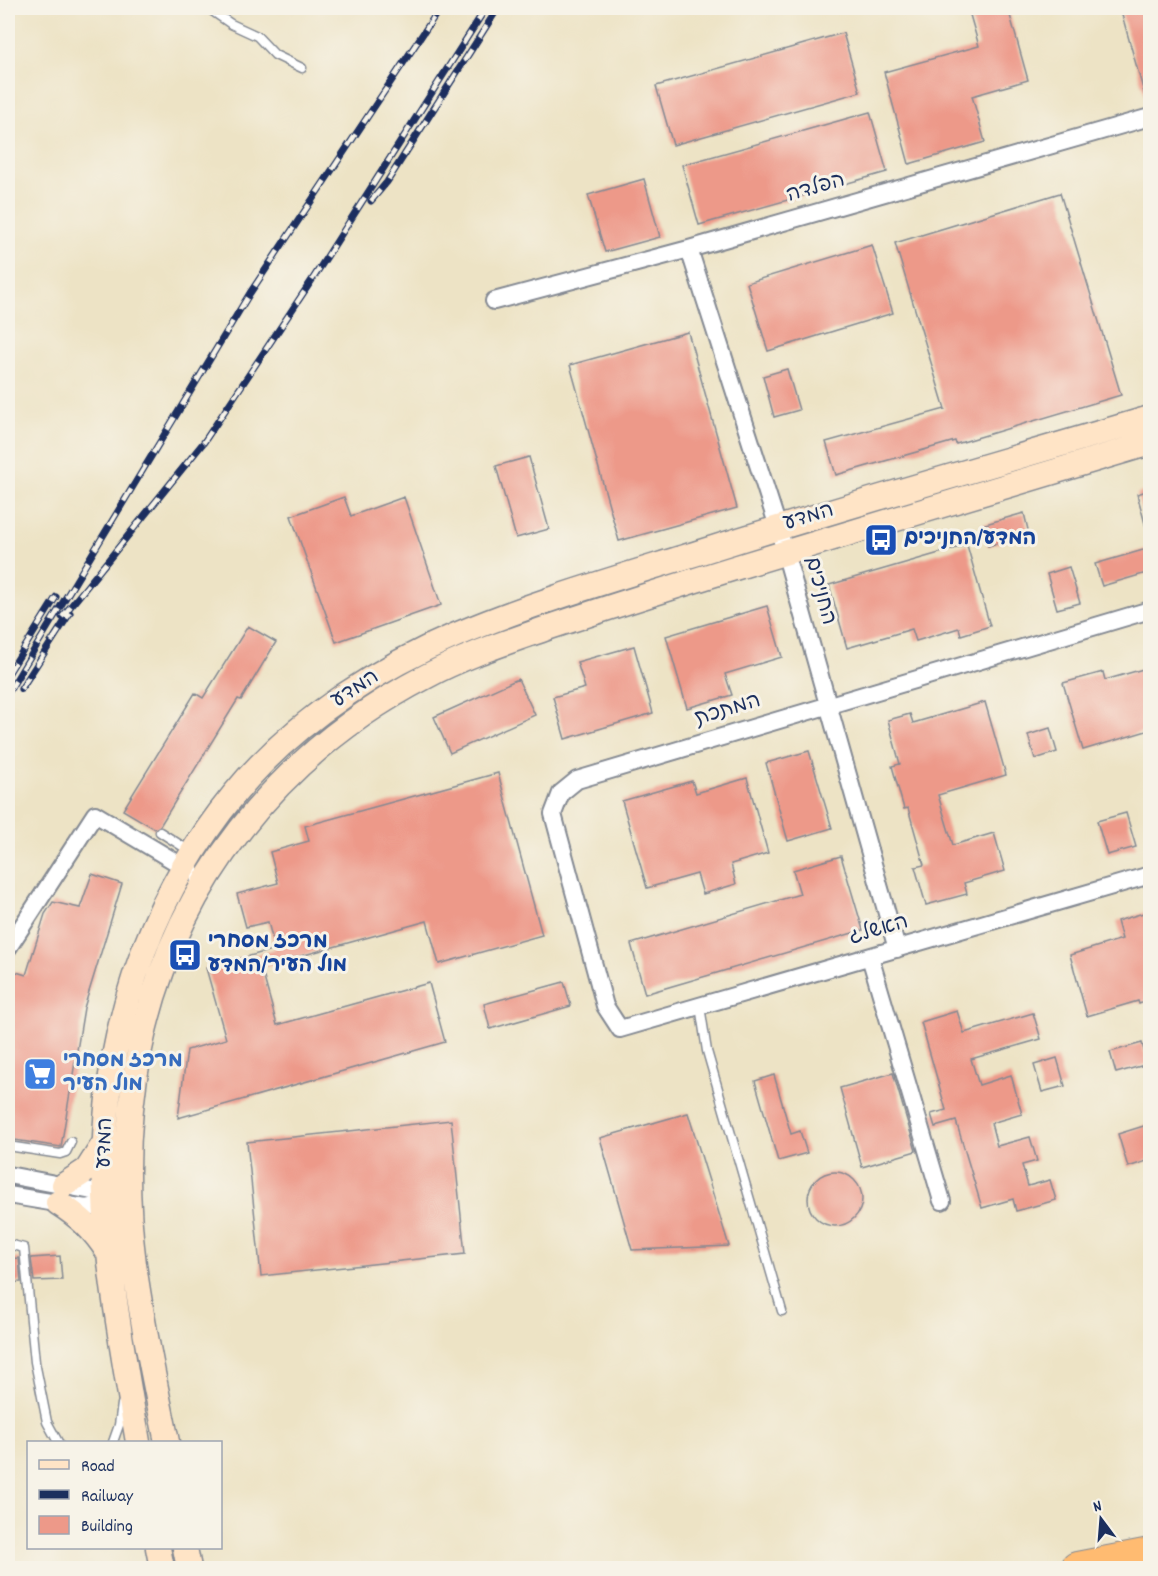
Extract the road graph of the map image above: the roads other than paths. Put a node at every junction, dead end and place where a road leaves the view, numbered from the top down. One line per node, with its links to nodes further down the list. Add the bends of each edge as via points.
1 (208, 8): 2 (lane, via 257,36 275,55)
2 (302, 68)
3 (1150, 117): 4 (street, הפלדה)
4 (688, 249): 5 (street, הפלדה); 8 (street, החניכים)
5 (494, 301)
6 (1150, 418): 8 (street, המדע)
7 (1150, 443): 9 (street, המדע)
8 (778, 527): 9 (street, החניכים); 13 (street, המדע, via 527,608 407,658 313,718 278,749 248,778)
9 (785, 553): 11 (street, החניכים); 15 (street, המדע, via 484,650 428,675 343,729 301,762 264,800)
10 (1150, 610): 11 (street, המתכת)
11 (827, 705): 17 (street, החניכים); 20 (street, המתכת, via 577,780 561,793 553,814 605,1006)
12 (160, 832): 13 (lane)
13 (188, 860): 15 (lane, via 195,877); 16 (street, via 95,814); 22 (street, המדע, via 147,940 128,995 114,1053)
14 (1150, 875): 17 (street, האשלג)
15 (194, 899): 28 (street, המדע, via 168,954 139,1052)
16 (8, 948)
17 (897, 949): 18 (street, האשלג)
18 (870, 957): 19 (street, האשלג); 29 (street)
19 (700, 1006): 20 (street, האשלג); 32 (lane, via 707,1051)
20 (620, 1029)
21 (72, 1142): 23 (lane, via 60,1154)
22 (105, 1142): 25 (street, via 87,1170); 27 (street, המדע)
23 (8, 1146)
24 (8, 1175): 25 (street)
25 (61, 1194): 26 (street); 27 (street); 31 (street)
26 (8, 1195)
27 (105, 1199): 28 (street); 31 (street, המדע)
28 (129, 1199): 37 (street, המדע, via 133,1260)
29 (942, 1201)
30 (8, 1244): 34 (lane, via 24,1248 35,1362 47,1422)
31 (108, 1252): 33 (street, המדע)
32 (782, 1311)
33 (126, 1374): 35 (lane); 36 (street, המדע)
34 (57, 1441)
35 (114, 1441)
36 (138, 1441)
37 (166, 1441)
38 (158, 1549): 41 (street)
39 (185, 1549): 42 (street)
40 (1150, 1554): 43 (highway)
41 (162, 1569)
42 (189, 1569)
43 (1077, 1569)

